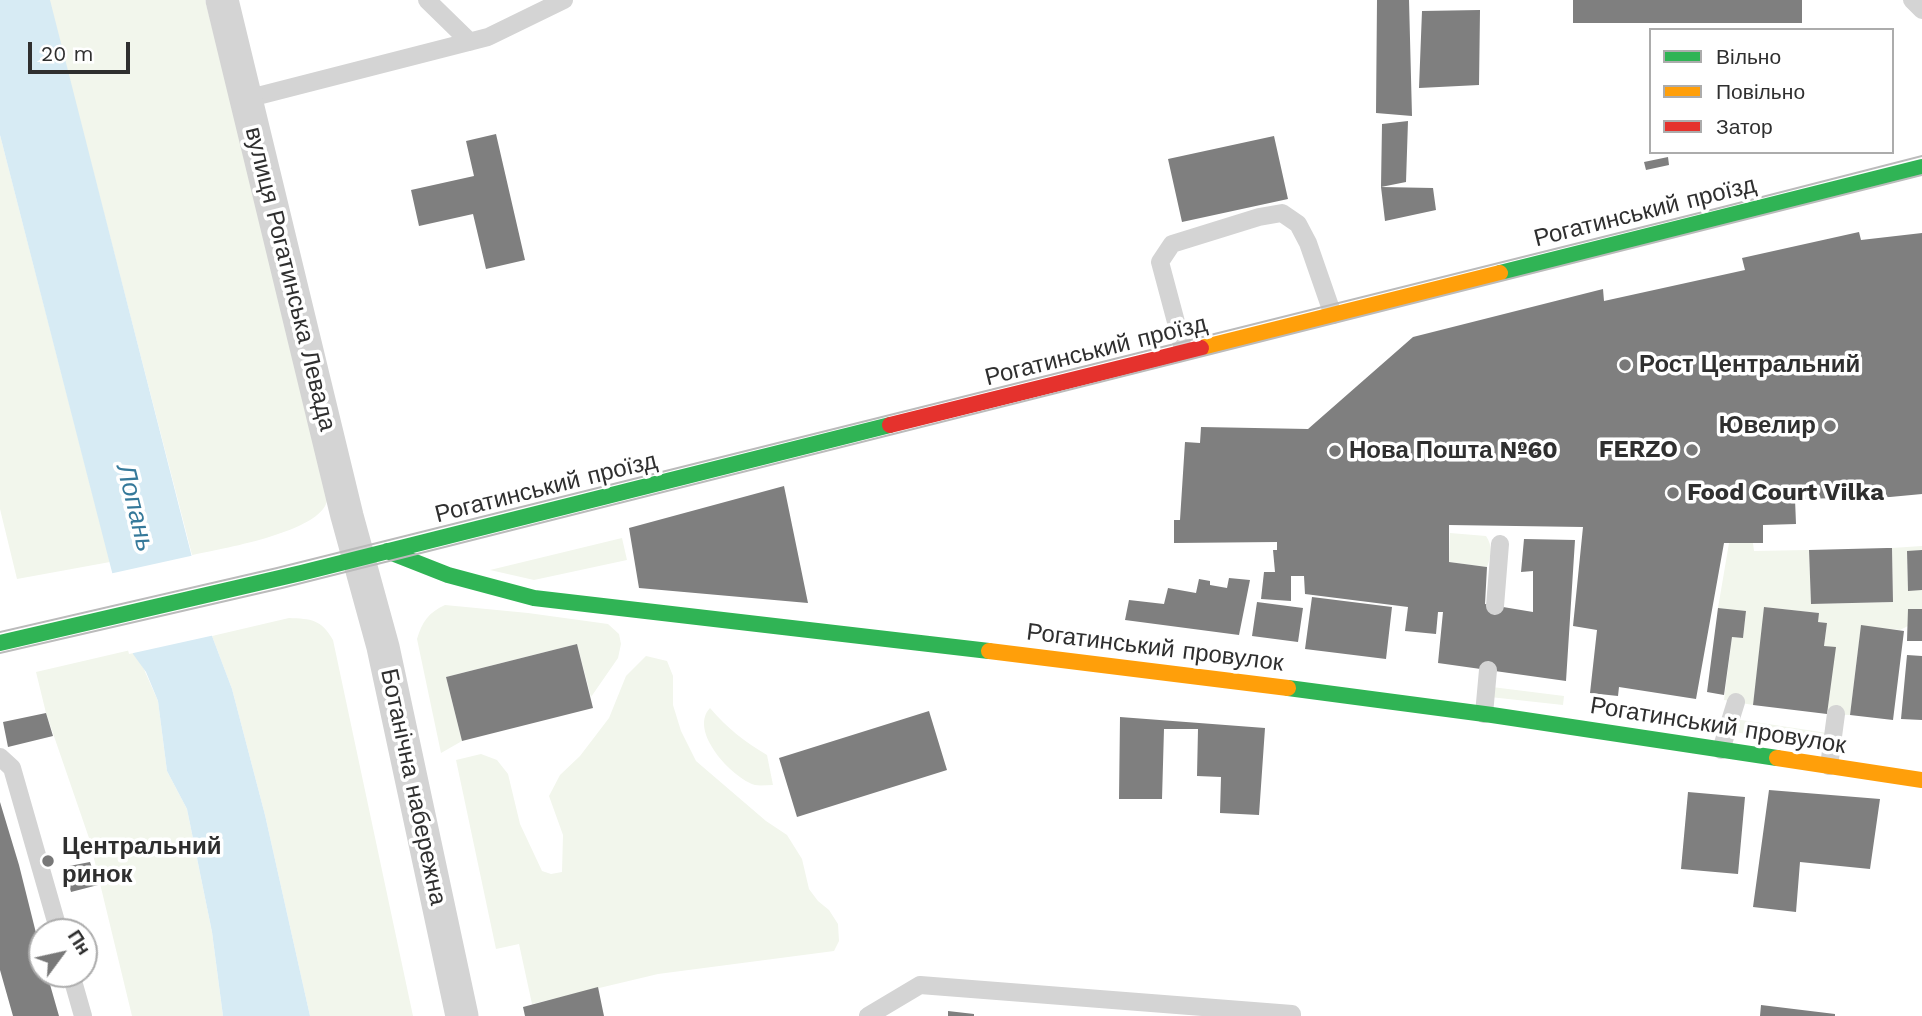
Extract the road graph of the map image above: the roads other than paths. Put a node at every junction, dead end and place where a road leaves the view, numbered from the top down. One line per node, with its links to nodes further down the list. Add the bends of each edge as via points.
1 (222, 0): 7 (street, вулиця Рогатинська Левада)
2 (427, 0): 6 (lane)
3 (565, 0): 6 (lane)
4 (1912, 0): 5 (lane)
5 (1922, 10)
6 (470, 42): 7 (lane)
7 (246, 99): 12 (street, вулиця Рогатинська Левада, via 344,503)
8 (1922, 167): 9 (street, Рогатинський проїзд)
9 (1333, 315): 10 (street, Рогатинський проїзд); 10 (lane, via 1298,224 1282,213 1259,217 1172,244 1160,262)
10 (1184, 352): 12 (street, Рогатинський проїзд)
11 (1500, 544): 13 (lane)
12 (373, 555): 14 (street, Рогатинський проїзд); 17 (street, Рогатинський провулок, via 534,598 1089,662); 26 (street, Ботанічна набережна, via 383,647)
13 (1495, 606)
14 (0, 643)
15 (1488, 670): 17 (lane)
16 (1736, 702): 19 (lane)
17 (1484, 714): 19 (street, Рогатинський провулок)
18 (1836, 714): 21 (lane)
19 (1721, 750): 21 (street, Рогатинський провулок)
20 (0, 757): 23 (lane, via 12,768)
21 (1829, 766): 22 (street, Рогатинський провулок)
22 (1922, 780)
23 (55, 918)
24 (75, 988): 25 (lane)
25 (83, 1016)
26 (462, 1016)
27 (868, 1016): 28 (lane, via 920,985)
28 (1292, 1016)

